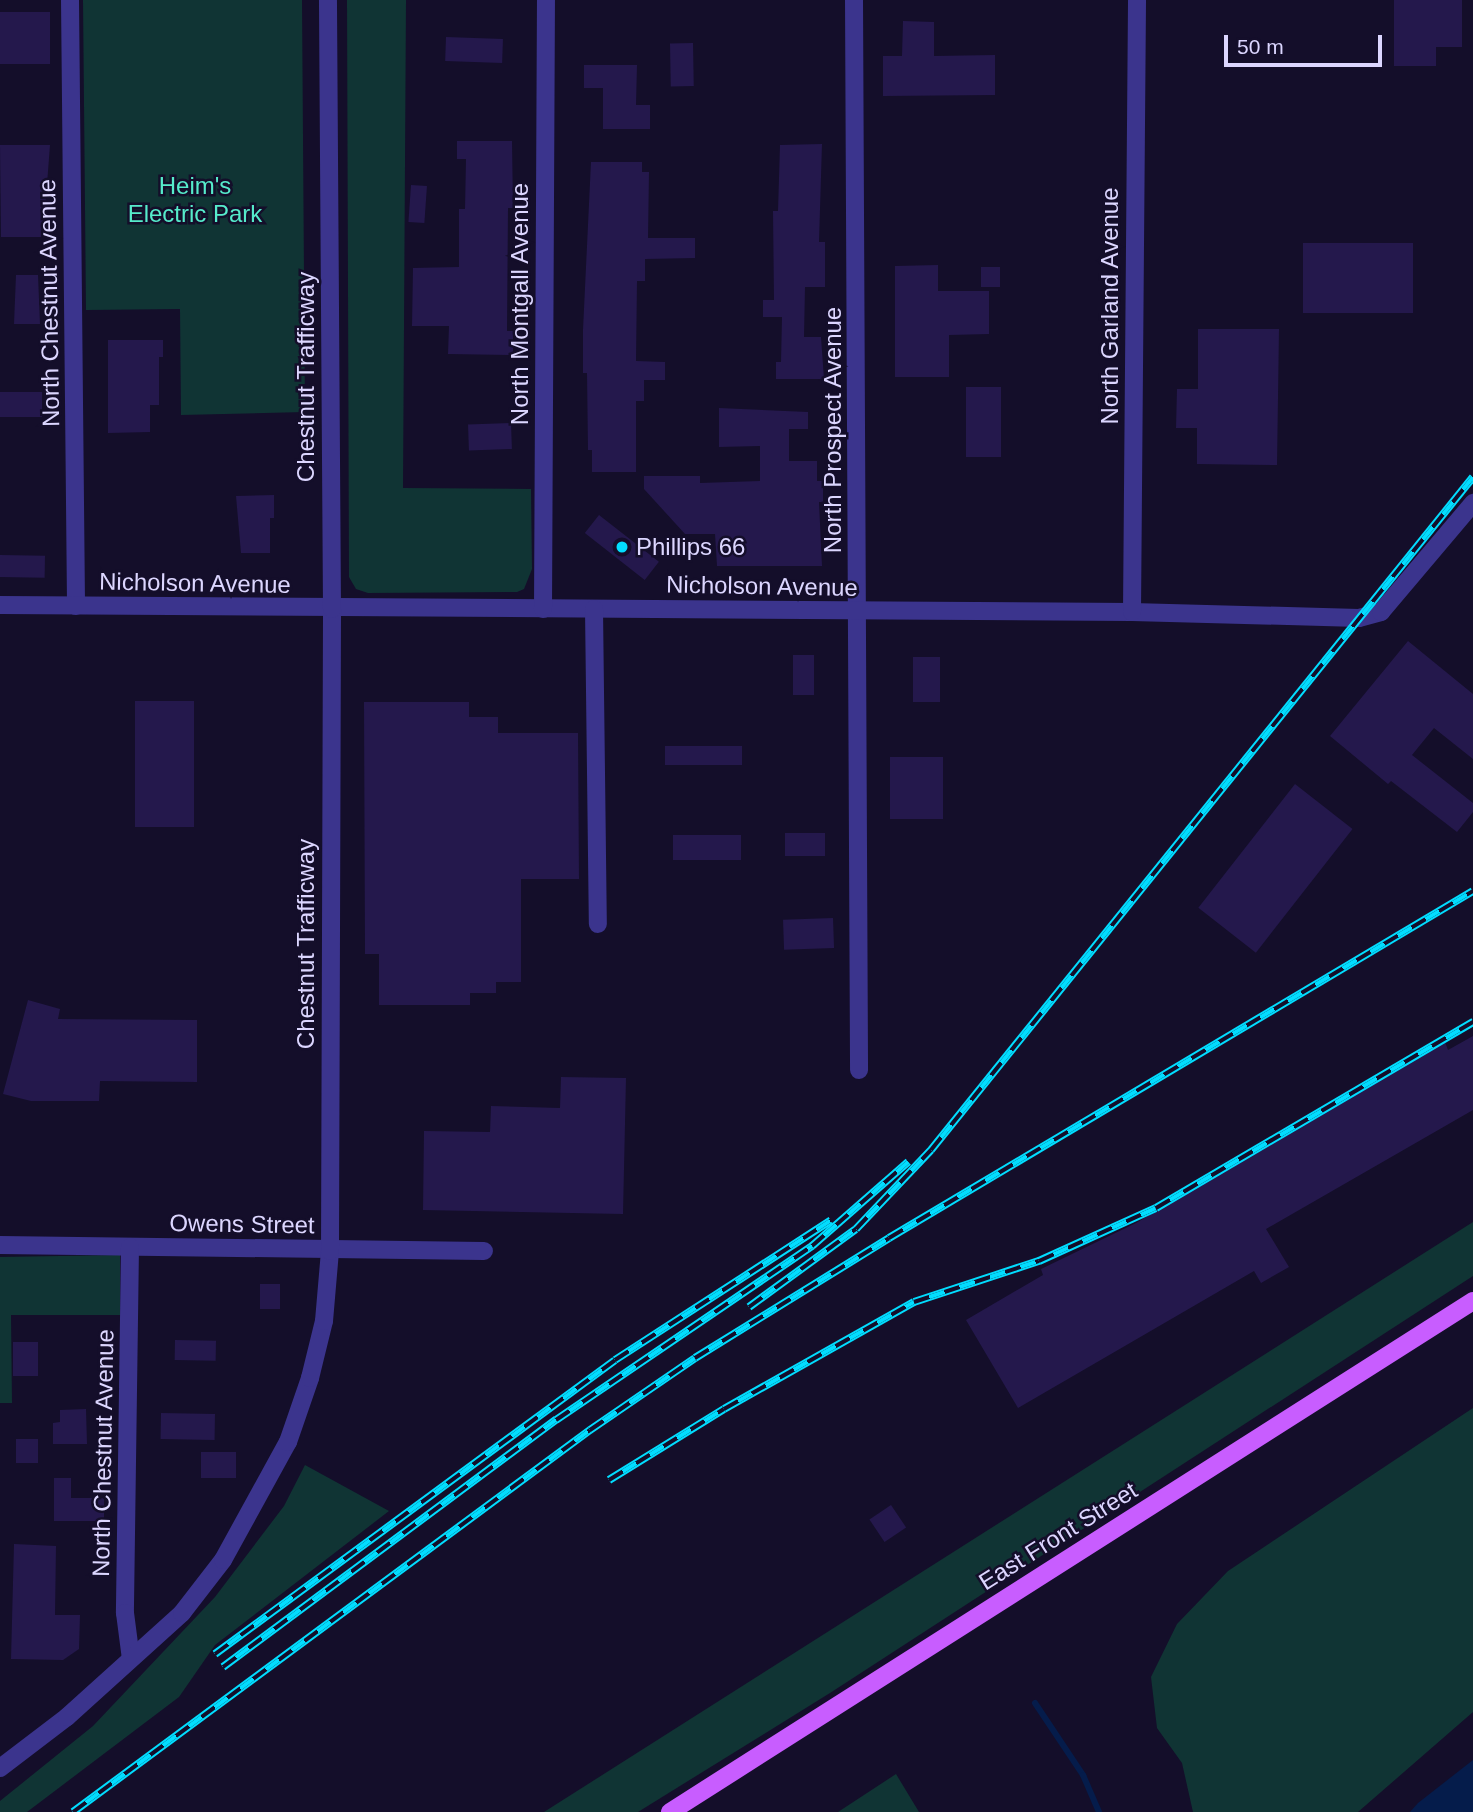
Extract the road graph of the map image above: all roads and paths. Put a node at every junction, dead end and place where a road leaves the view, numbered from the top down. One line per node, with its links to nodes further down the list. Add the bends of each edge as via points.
1 (70, 0): 8 (street, North Chestnut Avenue)
2 (328, 0): 9 (street, Chestnut Trafficway)
3 (546, 0): 10 (street, North Montgall Avenue)
4 (854, 0): 12 (street, North Prospect Avenue)
5 (1137, 0): 13 (street, North Garland Avenue)
6 (1473, 503): 13 (street, Nicholson Avenue, via 1381,612 1359,618)
7 (0, 605): 8 (street, Nicholson Avenue)
8 (76, 606): 9 (street, Nicholson Avenue)
9 (332, 609): 10 (street, Nicholson Avenue); 18 (street, Chestnut Trafficway)
10 (543, 609): 11 (street, Nicholson Avenue)
11 (594, 609): 12 (street, Nicholson Avenue); 14 (street)
12 (859, 612): 13 (street, Nicholson Avenue); 15 (street, North Prospect Avenue)
13 (1132, 612)
14 (598, 924)
15 (859, 1070)
16 (0, 1245): 17 (street, Owens Street)
17 (130, 1247): 18 (street, Owens Street); 21 (street, North Chestnut Avenue, via 125,1613)
18 (330, 1251): 19 (street, Owens Street); 21 (street, Chestnut Trafficway, via 324,1321 288,1442 223,1560 182,1613)
19 (484, 1251)
20 (1473, 1301): 23 (main road, East Front Street)
21 (131, 1659): 22 (street, Chestnut Trafficway, via 67,1717)
22 (0, 1768)
23 (670, 1812)

